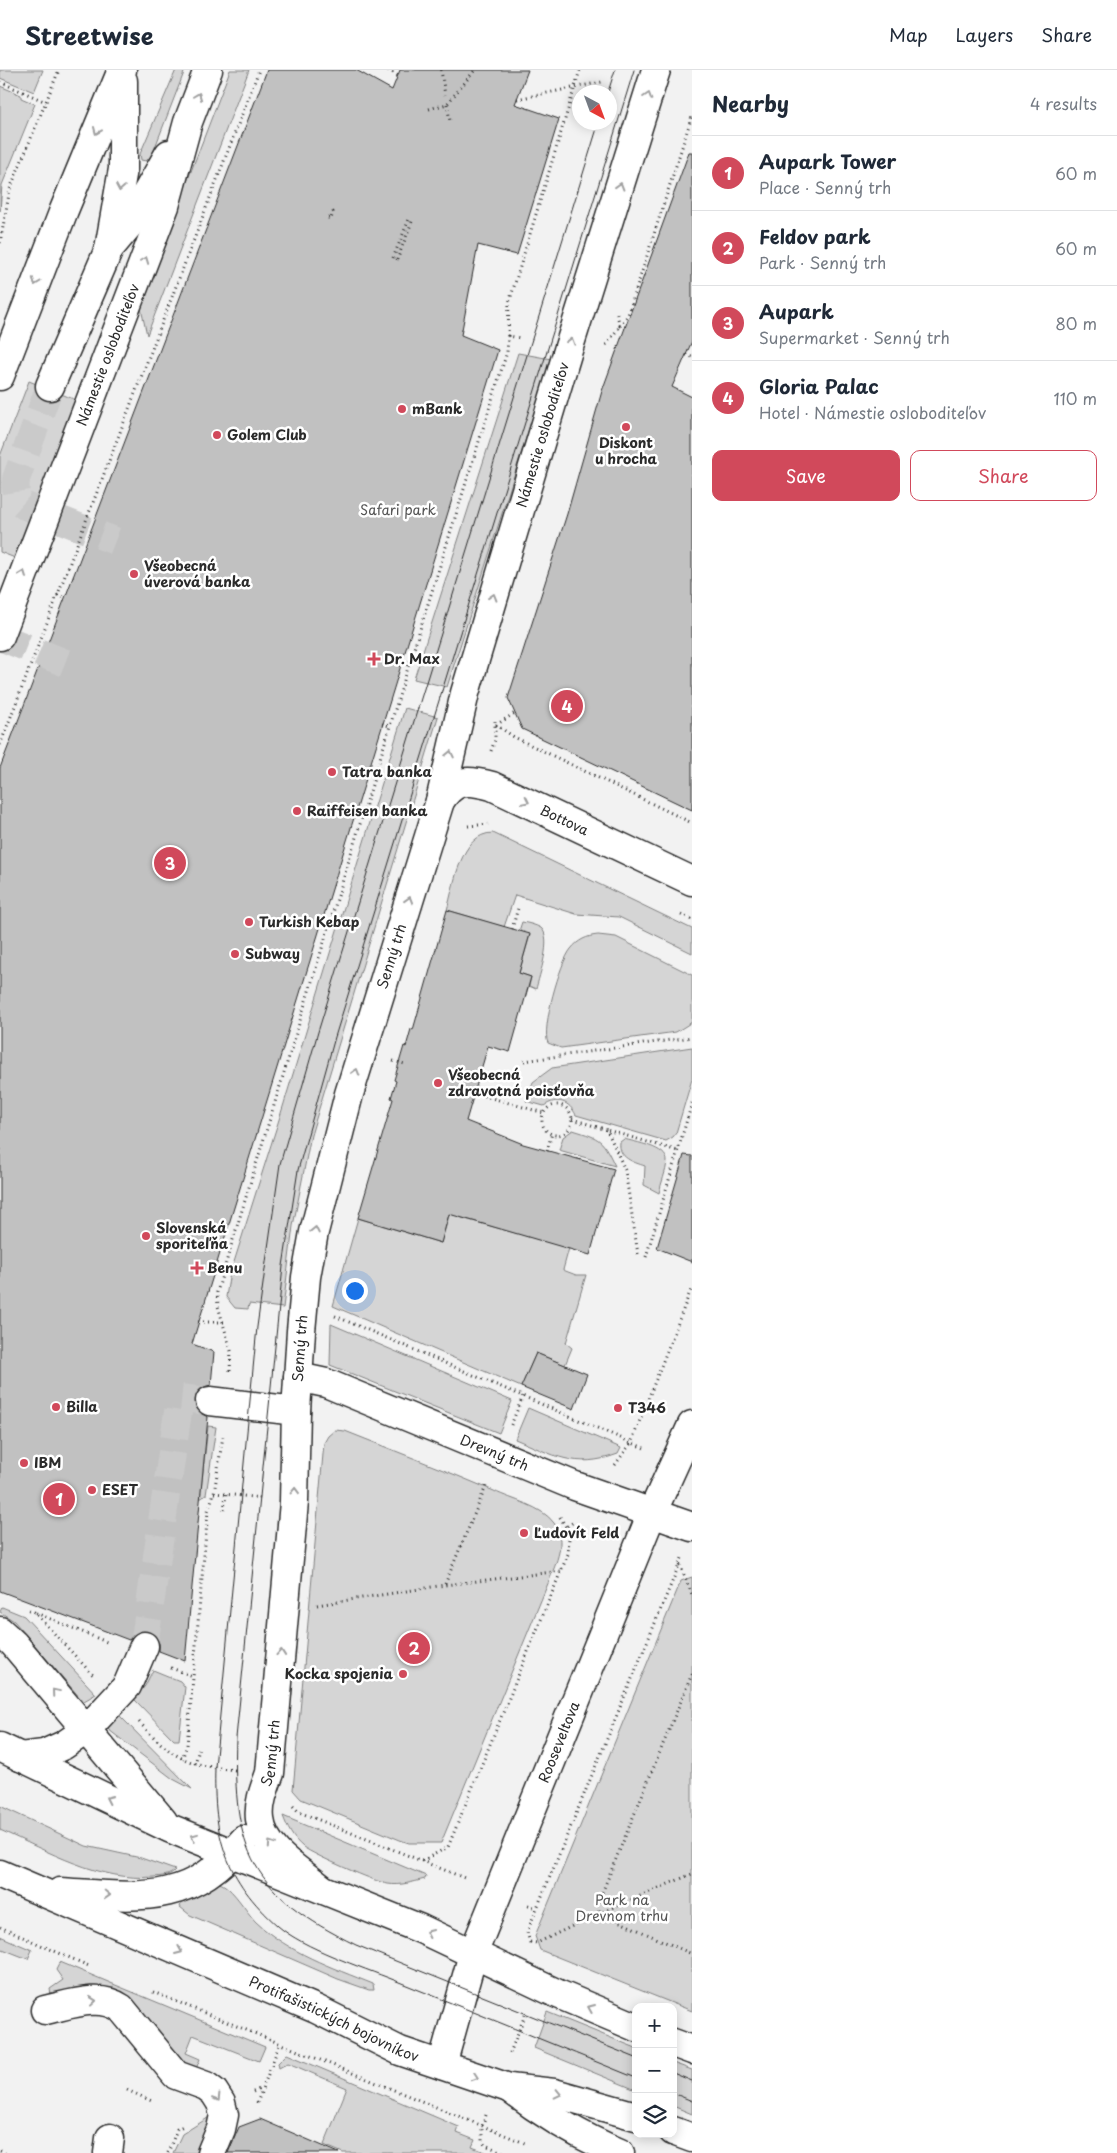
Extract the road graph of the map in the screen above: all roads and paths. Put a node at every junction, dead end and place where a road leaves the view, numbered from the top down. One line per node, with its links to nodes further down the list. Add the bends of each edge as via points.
1 (59, 70): 19 (path)
2 (123, 70): 29 (street, one-way to 29, via 123,169); 36 (street, one-way to 36, via 64,210)
3 (208, 70): 24 (street, Námestie osloboditeľov, one-way to 3)
4 (259, 70): 38 (path)
5 (388, 70): 10 (path)
6 (441, 70): 16 (path)
7 (475, 70): 20 (path)
8 (580, 70): 13 (path)
9 (656, 70): 45 (street, Námestie osloboditeľov, one-way to 9, via 460,708)
10 (398, 76)
11 (0, 82): 19 (path)
12 (602, 82): 14 (path)
13 (576, 85)
14 (586, 85)
15 (572, 88): 18 (path)
16 (445, 95)
17 (572, 97): 32 (path, via 509,303)
18 (517, 99)
19 (46, 102): 28 (path, via 10,188)
20 (447, 104): 21 (path); 23 (path)
21 (429, 109)
22 (692, 116): 31 (path, via 628,315 620,326)
23 (450, 121)
24 (188, 122): 29 (street, via 128,226); 40 (street, Námestie osloboditeľov, one-way to 24, via 165,206)
25 (331, 211): 26 (path, via 334,212 331,219)
26 (328, 218)
27 (411, 218): 30 (path)
28 (0, 243)
29 (109, 249): 37 (street)
30 (395, 259)
31 (625, 328)
32 (508, 336): 33 (path); 43 (path, via 507,352)
33 (521, 338)
34 (686, 354): 35 (path)
35 (692, 357)
36 (0, 376)
37 (50, 386)
38 (57, 595): 39 (path); 44 (path)
39 (66, 598)
40 (0, 636)
41 (515, 713): 46 (path, via 495,725)
42 (382, 724): 43 (path)
43 (390, 726): 66 (path, via 217,1292 224,1322)
44 (0, 745)
45 (440, 801): 47 (street, Bottova, one-way to 47, via 454,784 492,786); 67 (street, Senný trh, one-way to 45, via 306,1278 321,1205 349,1094)
46 (692, 823)
47 (692, 881)
48 (518, 908): 49 (path)
49 (512, 929)
50 (692, 1037): 52 (path)
51 (393, 1061): 53 (path)
52 (524, 1061)
53 (405, 1064)
54 (474, 1093): 56 (path)
55 (692, 1104): 61 (path)
56 (544, 1113): 57 (path, via 550,1107 560,1105 568,1109); 59 (path, via 542,1123)
57 (572, 1119): 58 (path); 59 (path, via 570,1128 562,1134)
58 (607, 1130): 61 (path); 62 (path, via 625,1170)
59 (552, 1134): 60 (path)
60 (547, 1151)
61 (678, 1151): 63 (path)
62 (638, 1254)
63 (646, 1257)
64 (692, 1287): 71 (path)
65 (333, 1315): 71 (path)
66 (198, 1322)
67 (298, 1378): 69 (street, Senný trh); 75 (street, Drevný trh, via 326,1383)
68 (210, 1401): 69 (street)
69 (296, 1411): 95 (street, Senný trh, one-way to 69, via 270,1773 294,1502)
70 (692, 1425): 72 (street, Rooseveltova)
71 (630, 1443): 72 (path); 75 (path)
72 (677, 1462): 78 (street, Rooseveltova)
73 (489, 1480): 83 (path)
74 (214, 1493): 92 (path, via 208,1511 187,1745)
75 (596, 1493): 78 (street, Drevný trh); 82 (path, via 573,1523 566,1527 568,1554)
76 (226, 1494): 77 (path)
77 (224, 1510)
78 (652, 1513): 79 (street, Drevný trh); 103 (street, Rooseveltova)
79 (692, 1527)
80 (684, 1554): 81 (path)
81 (680, 1564): 84 (path); 104 (path)
82 (562, 1571): 83 (path); 98 (path, via 448,1847)
83 (445, 1585): 85 (path)
84 (692, 1595)
85 (312, 1606)
86 (0, 1631): 89 (street, one-way to 86)
87 (144, 1646): 89 (street, via 127,1686)
88 (692, 1674): 105 (path, via 597,1905)
89 (86, 1730): 91 (street, via 44,1754); 96 (street)
90 (199, 1749): 93 (path)
91 (10, 1752): 96 (street, one-way to 91)
92 (182, 1759)
93 (195, 1764)
94 (288, 1801): 98 (path, via 299,1812)
95 (260, 1805): 97 (street, Protifašistických bojovníkov, via 250,1832); 101 (street, Senný trh, one-way to 95, via 276,1850 262,1827)
96 (169, 1828): 97 (street, one-way to 96)
97 (233, 1853): 101 (street); 102 (street, Protifašistických bojovníkov, one-way to 97, via 137,1896 162,1894 183,1888 213,1871)
98 (422, 1861): 103 (path)
99 (0, 1874): 102 (street, Protifašistických bojovníkov)
100 (692, 1874): 105 (path)
101 (320, 1888): 108 (street, one-way to 101)
102 (41, 1891): 118 (street, Protifašistických bojovníkov, one-way to 118, via 316,2009 400,2051)
103 (498, 1892): 104 (path); 108 (street, Rooseveltova)
104 (536, 1908): 107 (path, via 527,1932)
105 (600, 1913): 107 (path, via 537,1943); 109 (path)
106 (0, 1927): 110 (path)
107 (529, 1942): 111 (path, via 537,1953 549,1959)
108 (473, 1954): 111 (street); 118 (street, Rooseveltova)
109 (692, 1954)
110 (94, 1968)
111 (537, 1984): 114 (street, one-way to 111); 119 (path)
112 (147, 1990): 115 (path)
113 (45, 2010): 128 (street, one-way to 128, via 101,2000 121,2008 176,2075 206,2086 221,2103 224,2115 221,2129)
114 (632, 2025)
115 (280, 2043): 120 (path); 122 (path)
116 (677, 2044): 117 (street)
117 (692, 2050)
118 (442, 2065): 119 (street, Protifašistických bojovníkov, one-way to 119)
119 (504, 2086): 121 (street, Protifašistických bojovníkov, one-way to 121, via 554,2093); 122 (path); 130 (street, via 541,2113)
120 (256, 2106)
121 (632, 2115)
122 (482, 2126): 125 (path); 129 (path, via 485,2145)
123 (677, 2132): 124 (street)
124 (692, 2138)
125 (531, 2146)
126 (0, 2151): 127 (path)
127 (5, 2153)
128 (210, 2153)
129 (504, 2153)
130 (620, 2153)

